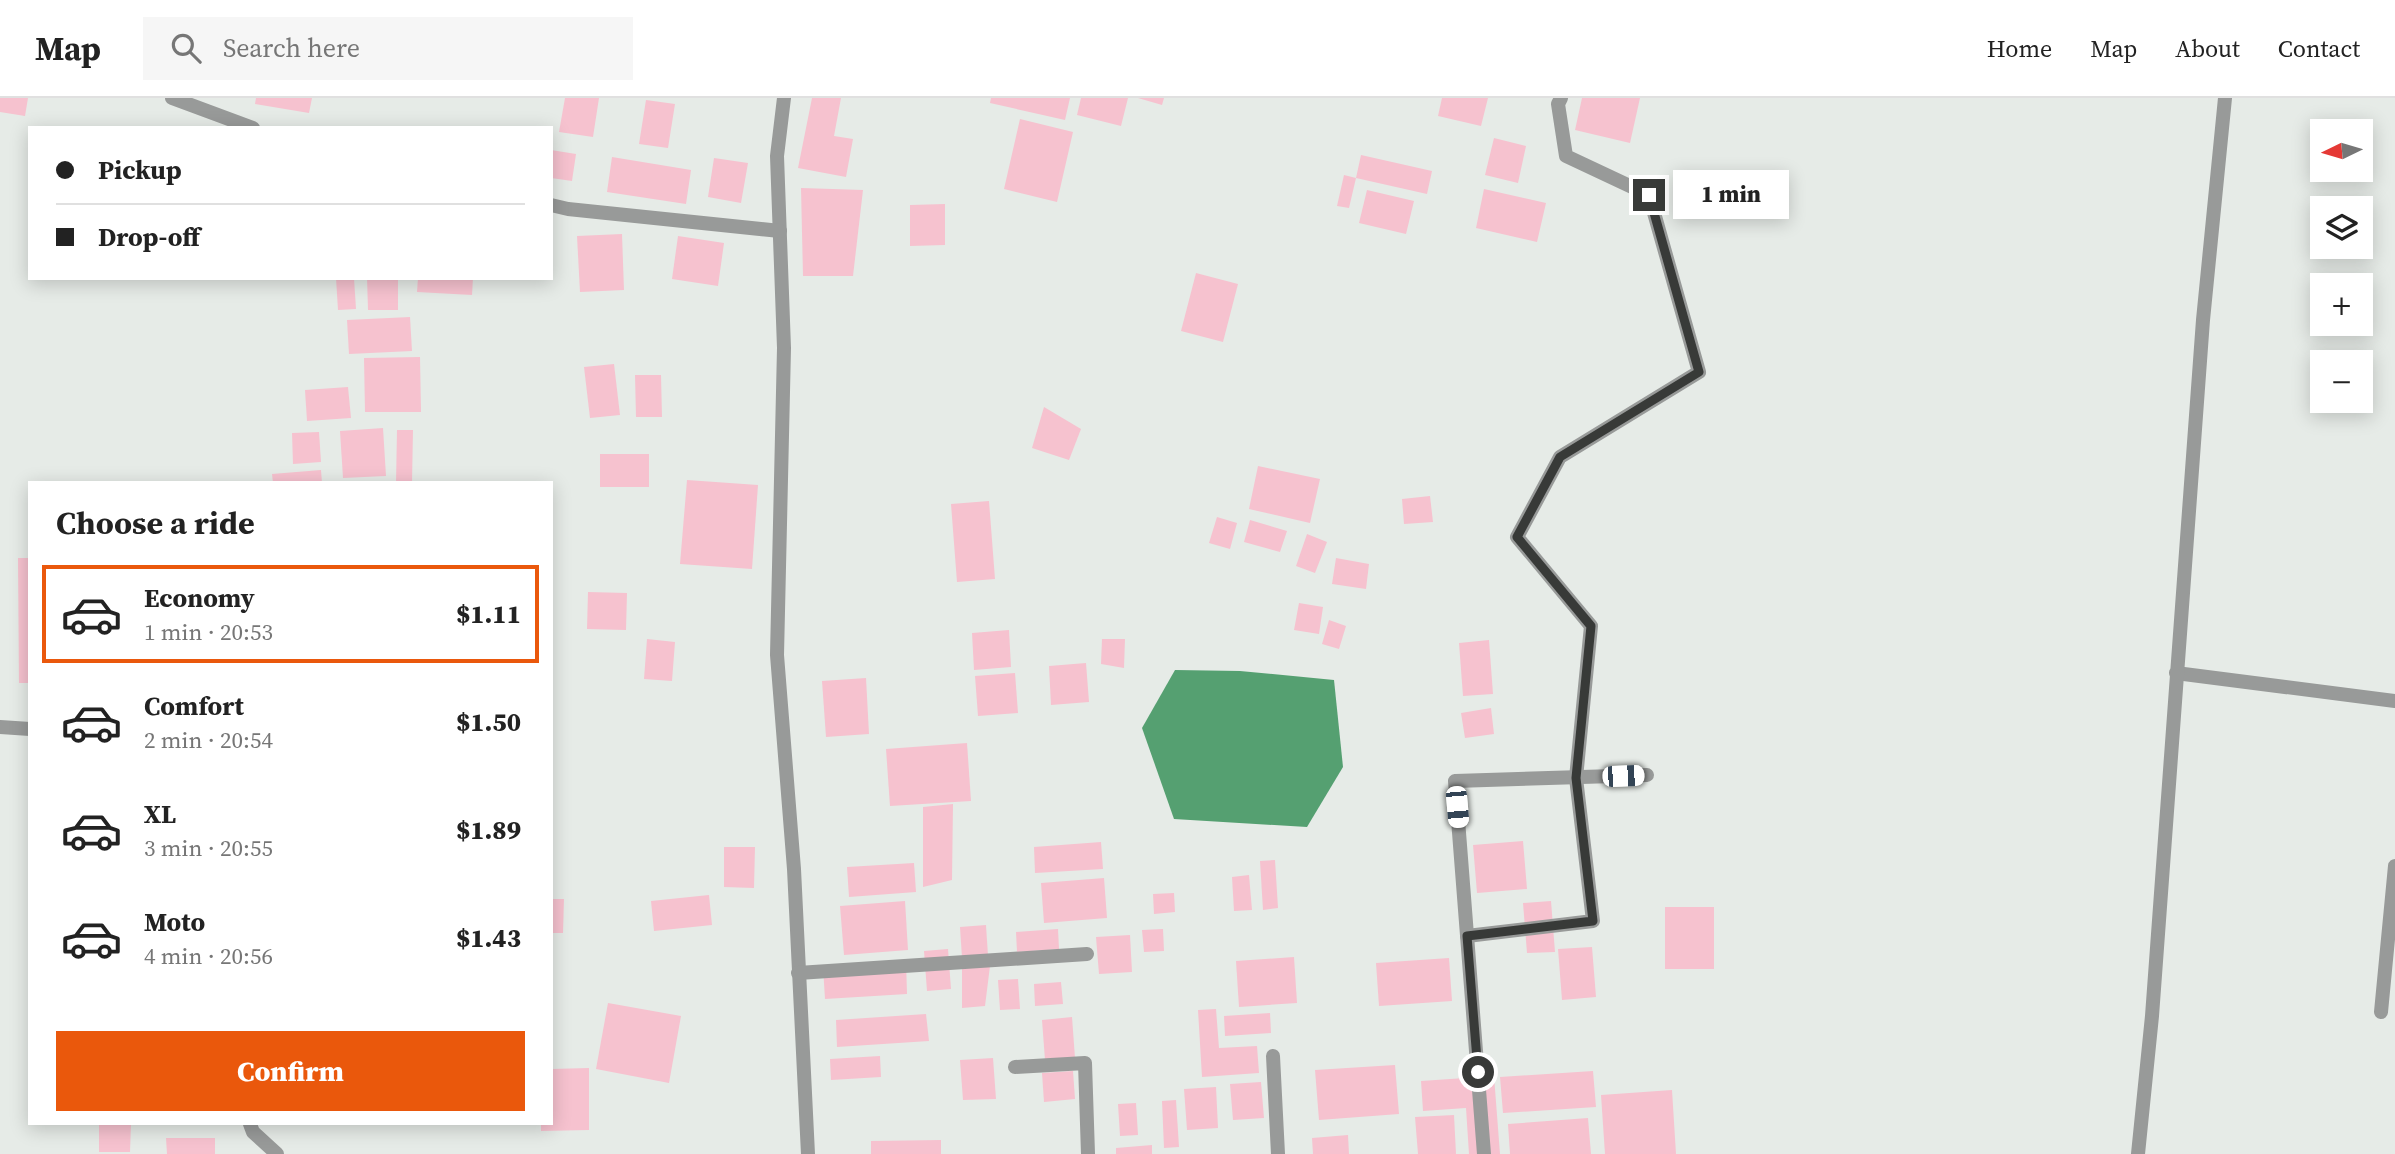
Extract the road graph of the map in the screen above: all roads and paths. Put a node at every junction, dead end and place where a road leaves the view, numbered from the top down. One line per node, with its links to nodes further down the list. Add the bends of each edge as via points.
1 (172, 98): 5 (street)
2 (784, 98): 7 (street, via 777,156)
3 (1561, 98): 13 (street, via 1566,156 1649,195 1699,372 1560,457 1517,537 1591,626)
4 (2225, 98): 8 (street)
5 (248, 126)
6 (553, 205): 7 (street)
7 (780, 231): 17 (street, via 784,348 777,655)
8 (2176, 673): 9 (street); 27 (street, via 2152,1016)
9 (2395, 701)
10 (0, 727): 11 (street)
11 (28, 729)
12 (1647, 775): 13 (street)
13 (1576, 778): 15 (street, via 1593,921); 15 (street, via 1455,781)
14 (2395, 866): 18 (street)
15 (1467, 936): 26 (street)
16 (1087, 954): 17 (street)
17 (798, 973): 23 (street)
18 (2381, 1012)
19 (1273, 1056): 25 (street)
20 (1015, 1067): 24 (street, via 1084,1063)
21 (250, 1125): 22 (street)
22 (277, 1154)
23 (807, 1154)
24 (1088, 1154)
25 (1278, 1154)
26 (1485, 1154)
27 (2137, 1154)

